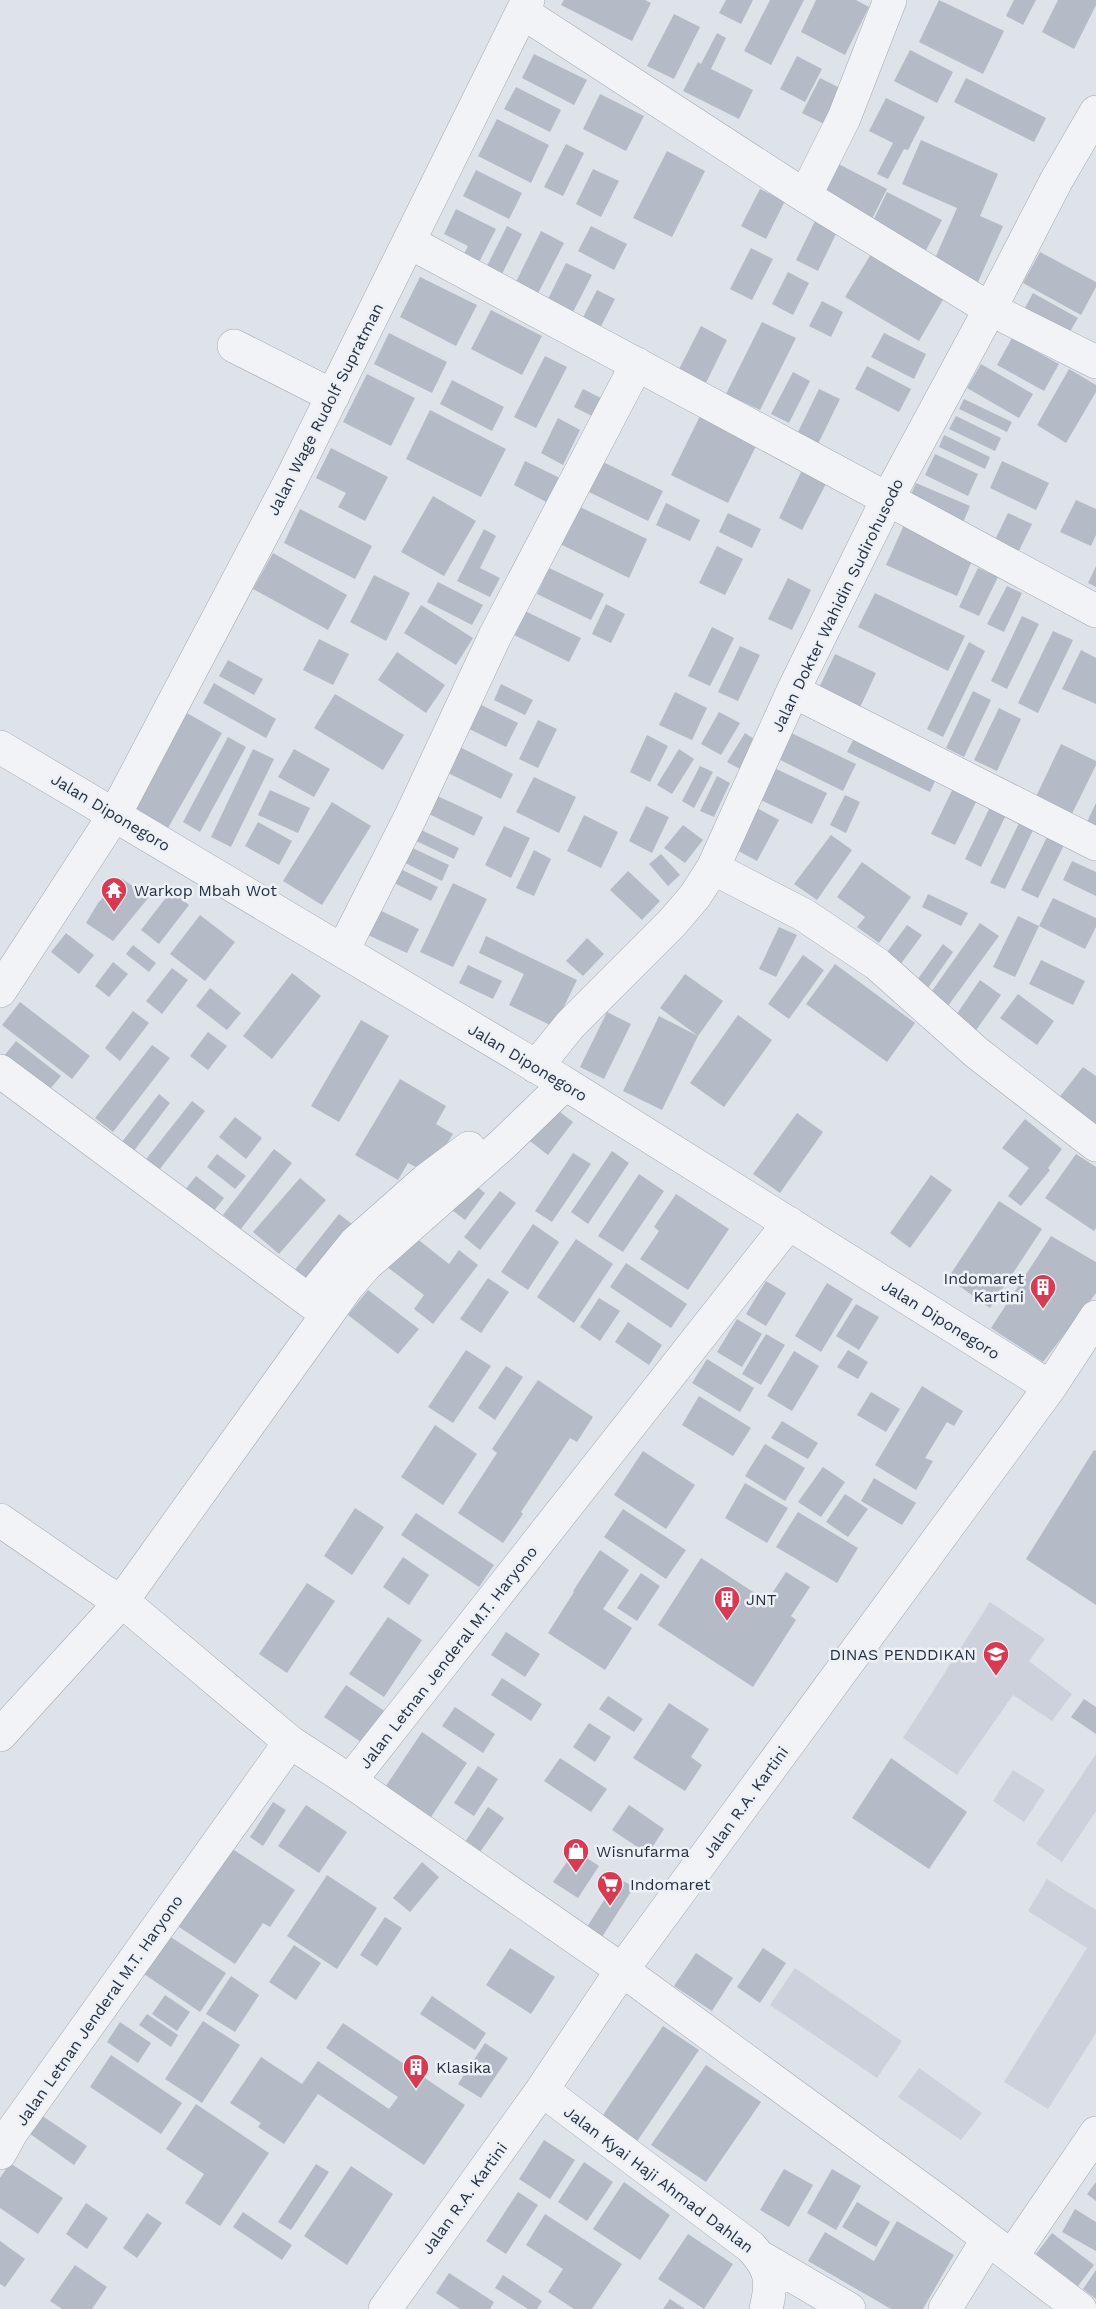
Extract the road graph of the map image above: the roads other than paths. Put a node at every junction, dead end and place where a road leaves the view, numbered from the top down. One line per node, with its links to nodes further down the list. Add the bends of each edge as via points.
1 (890, 0): 4 (street, via 844,118)
2 (525, 6): 4 (street); 5 (street, Jalan Wage Rudolf Supratman)
3 (1096, 112): 6 (street, Jalan Dokter Wahidin Sudirohusodo)
4 (805, 196): 6 (street)
5 (409, 242): 9 (street); 10 (street, Jalan Wage Rudolf Supratman)
6 (990, 309): 8 (street); 11 (street, Jalan Dokter Wahidin Sudirohusodo)
7 (234, 346): 10 (street)
8 (1096, 362)
9 (637, 364): 11 (street); 18 (street, via 495,636)
10 (333, 396): 15 (street, Jalan Wage Rudolf Supratman)
11 (886, 500): 12 (street); 13 (street, Jalan Dokter Wahidin Sudirohusodo)
12 (1096, 611)
13 (794, 691): 16 (street); 17 (street, Jalan Dokter Wahidin Sudirohusodo)
14 (0, 747): 15 (street, Jalan Diponegoro)
15 (115, 814): 18 (street, Jalan Diponegoro); 19 (street, Jalan Wage Rudolf Supratman)
16 (1096, 844)
17 (713, 868): 21 (street, Jalan Dokter Wahidin Sudirohusodo, via 672,923 570,1025); 22 (street, via 804,915 877,964 985,1059)
18 (343, 950): 21 (street, Jalan Diponegoro)
19 (0, 991)
20 (0, 1071): 24 (street)
21 (550, 1075): 23 (street, Jalan Diponegoro); 24 (street, Jalan Dokter Wahidin Sudirohusodo, via 356,1242)
22 (1096, 1145)
23 (789, 1223): 26 (street, Jalan Diponegoro); 31 (street, Jalan Letnan Jenderal M.T. Haryono)
24 (318, 1307): 28 (street, Jalan Dokter Wahidin Sudirohusodo)
25 (1096, 1317): 26 (street, Jalan R.A. Kartini)
26 (1050, 1387): 32 (street, Jalan R.A. Kartini)
27 (0, 1520): 28 (street)
28 (114, 1596): 29 (street, Jalan Dokter Wahidin Sudirohusodo); 30 (street)
29 (4, 1726)
30 (290, 1742): 31 (street, Jalan Letnan Jenderal M.T. Haryono); 35 (street, Jalan Letnan Jenderal M.T. Haryono)
31 (350, 1781): 32 (street)
32 (622, 1970): 33 (street, Jalan R.A. Kartini); 36 (street)
33 (542, 2090): 37 (street, Jalan Kyai Haji Ahmad Dahlan, via 729,2229); 39 (street, Jalan R.A. Kartini)
34 (1096, 2133): 36 (street)
35 (4, 2137)
36 (1000, 2247): 38 (street); 42 (street)
37 (762, 2258): 40 (street, Jalan Kyai Haji Ahmad Dahlan, via 770,2273); 41 (street)
38 (1060, 2303)
39 (385, 2309)
40 (766, 2309)
41 (849, 2309)
42 (945, 2309)

